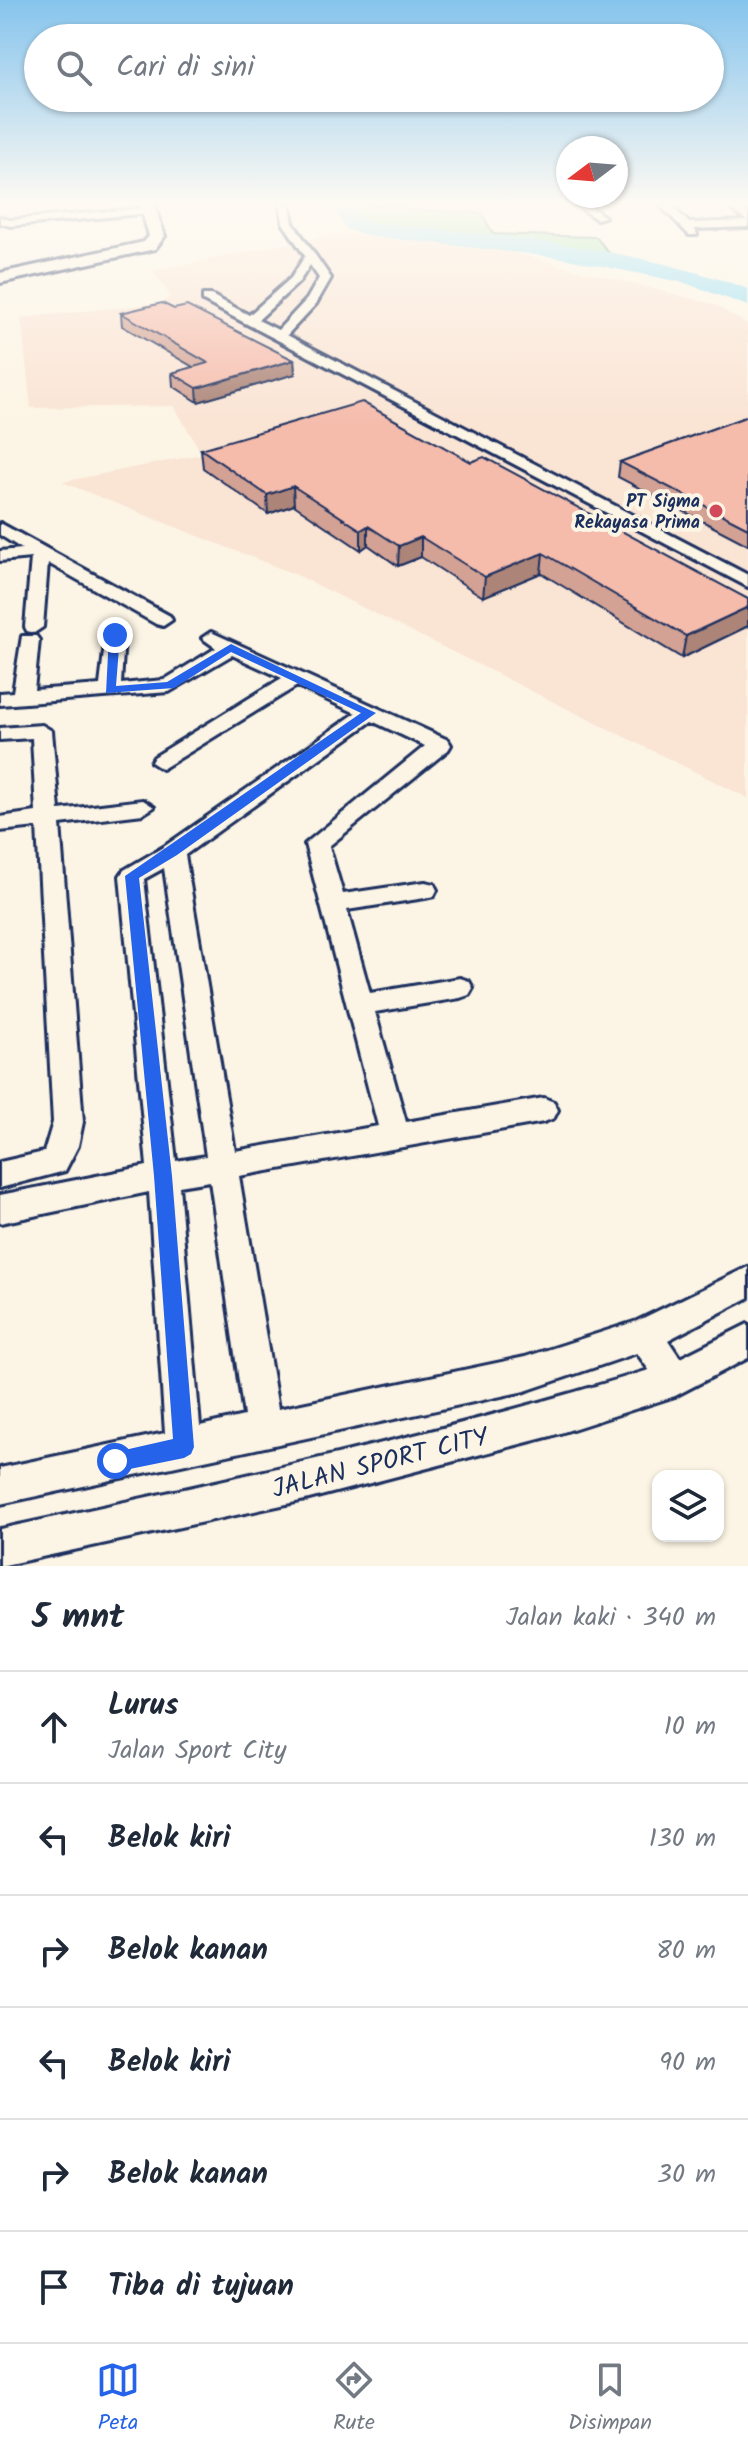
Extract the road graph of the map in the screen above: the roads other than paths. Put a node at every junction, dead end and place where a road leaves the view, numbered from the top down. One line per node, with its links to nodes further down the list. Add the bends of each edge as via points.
1 (296, 278): 4 (street)
2 (325, 278): 5 (street, via 312,301)
3 (207, 298): 4 (street)
4 (249, 321): 5 (street)
5 (279, 336): 9 (street)
6 (0, 528): 7 (street)
7 (40, 552): 8 (street); 10 (street); 16 (street)
8 (0, 556)
9 (748, 582)
10 (163, 620)
11 (115, 635): 15 (street)
12 (211, 638): 13 (street)
13 (231, 647): 14 (street); 15 (street, via 169,686)
14 (296, 678): 18 (street); 20 (street)
15 (110, 690): 16 (street)
16 (23, 697): 17 (street)
17 (0, 699)
18 (370, 713): 24 (street); 26 (street, via 440,745 317,844)
19 (0, 734): 22 (street, via 42,731)
20 (162, 762)
21 (143, 807): 22 (street)
22 (46, 820): 23 (street); 32 (street, via 68,1122 54,1162)
23 (0, 824)
24 (173, 852): 31 (street); 33 (street, via 132,876)
25 (425, 890): 26 (street)
26 (333, 904): 28 (street)
27 (460, 988): 28 (street)
28 (360, 1005): 30 (street)
29 (544, 1110): 30 (street)
30 (395, 1136): 31 (street)
31 (224, 1166): 33 (street); 39 (street)
32 (0, 1175)
33 (163, 1176): 34 (street); 40 (street)
34 (0, 1209)
35 (748, 1282): 36 (street)
36 (644, 1335): 38 (street); 39 (street, via 525,1374)
37 (748, 1340): 38 (street, JALAN SPORT CITY)
38 (675, 1379): 42 (street, JALAN SPORT CITY, via 551,1418 335,1474)
39 (264, 1430): 40 (street)
40 (184, 1447): 41 (street)
41 (0, 1486)
42 (0, 1548)

